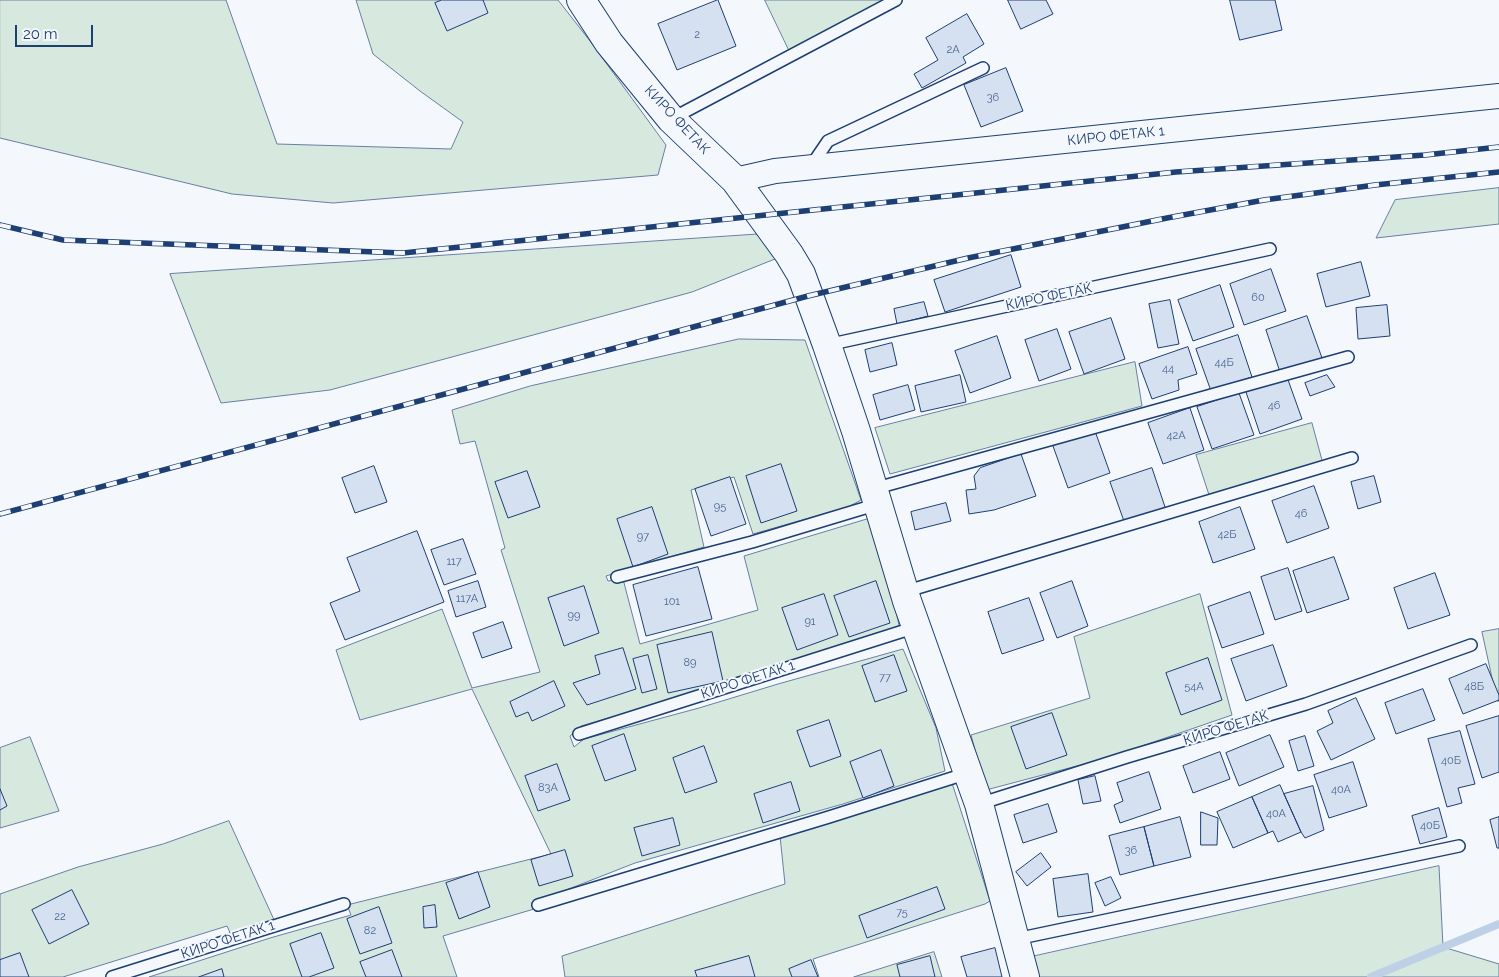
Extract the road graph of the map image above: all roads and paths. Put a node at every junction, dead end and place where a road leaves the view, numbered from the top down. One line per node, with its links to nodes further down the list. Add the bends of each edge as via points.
1 (581, 0): 5 (main road, КИРО ФЕТАК, via 610,43)
2 (896, 0): 5 (lane)
3 (983, 68): 6 (lane, via 828,141)
4 (1499, 96): 6 (street, КИРО ФЕТАК 1)
5 (671, 119): 8 (main road, КИРО ФЕТАК)
6 (810, 168): 7 (street, КИРО ФЕТАК 1)
7 (775, 171): 8 (street, КИРО ФЕТАК 1); 9 (street, via 762,186)
8 (735, 180): 9 (main road, КИРО ФЕТАК)
9 (759, 215): 11 (main road, КИРО ФЕТАК, via 801,274)
10 (1270, 249): 11 (lane, КИРО ФЕТАК)
11 (827, 345): 14 (main road, КИРО ФЕТАК)
12 (1348, 357): 14 (lane)
13 (1352, 458): 16 (lane)
14 (876, 496): 15 (lane, via 752,542); 16 (main road, КИРО ФЕТАК)
15 (617, 578)
16 (904, 592): 17 (main road, КИРО ФЕТАК)
17 (916, 627): 19 (lane, КИРО ФЕТАК 1); 20 (main road, КИРО ФЕТАК)
18 (1471, 645): 21 (lane, КИРО ФЕТАК, via 1306,704)
19 (579, 734)
20 (968, 772): 21 (main road, КИРО ФЕТАК); 24 (lane)
21 (979, 804): 25 (main road, КИРО ФЕТАК)
22 (1459, 846): 25 (lane)
23 (344, 904): 26 (lane, КИРО ФЕТАК 1)
24 (538, 905)
25 (1016, 939): 27 (main road, КИРО ФЕТАК)
26 (112, 977)
27 (1025, 977)

